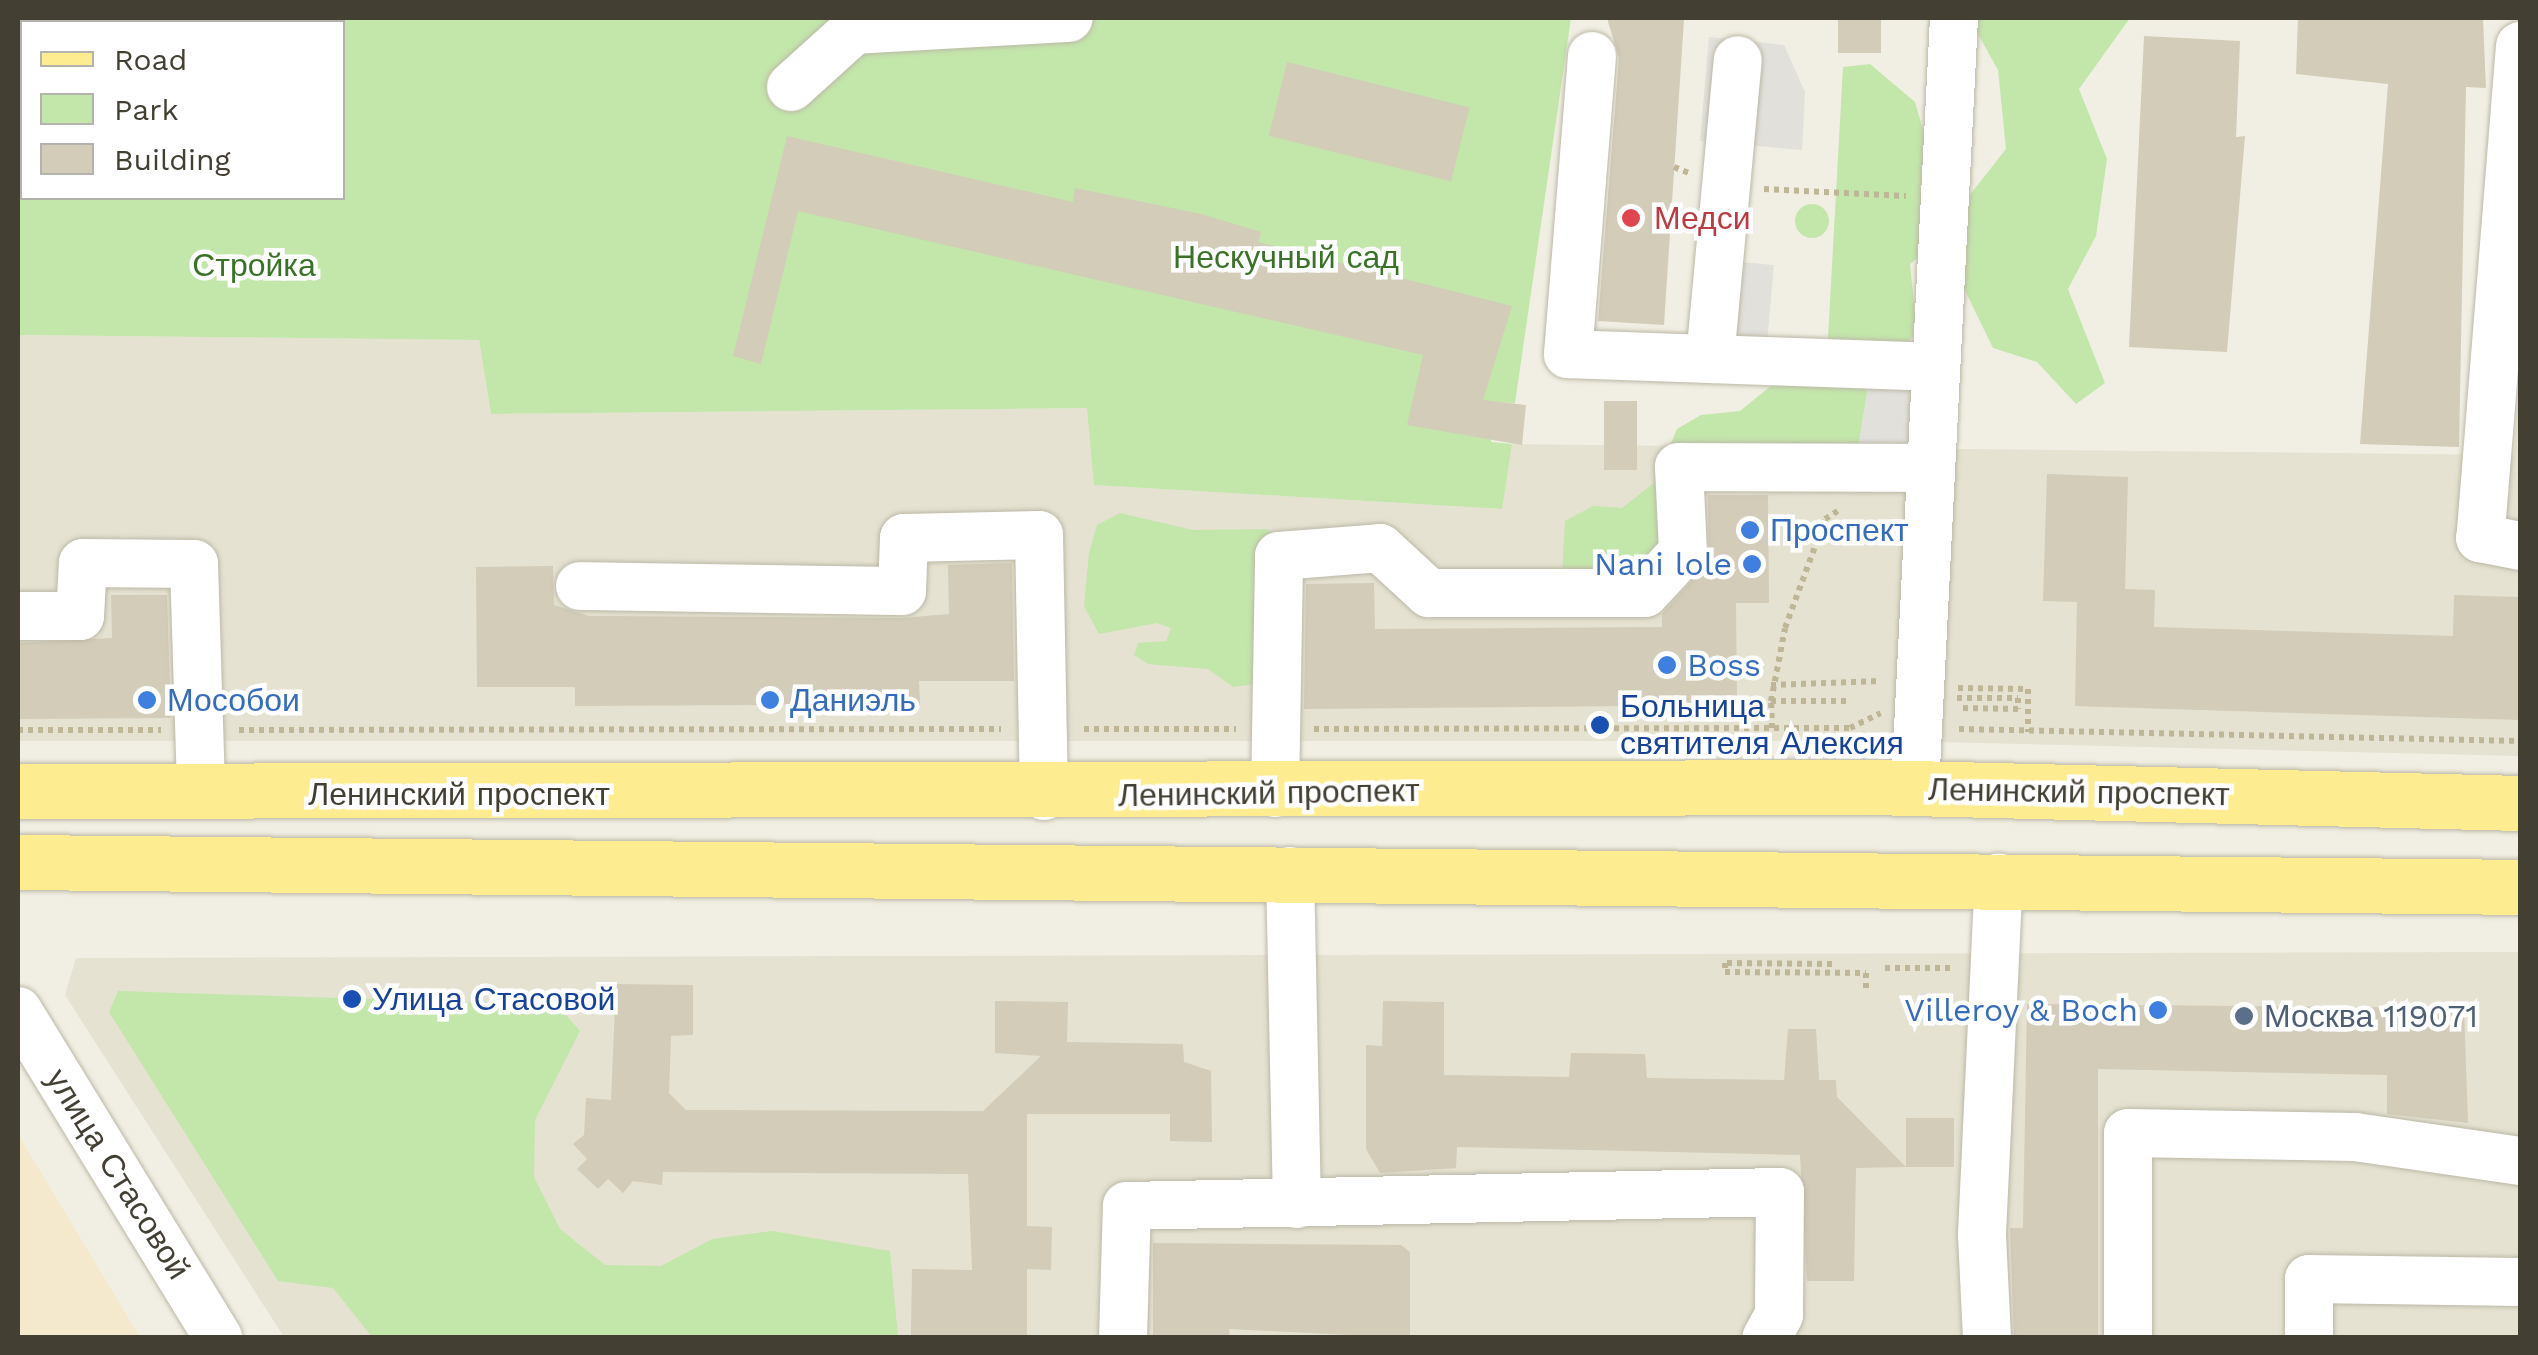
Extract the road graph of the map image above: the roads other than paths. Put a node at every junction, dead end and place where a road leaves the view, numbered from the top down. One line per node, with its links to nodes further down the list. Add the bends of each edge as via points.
1 (1069, 18): 6 (street, via 854,30)
2 (1954, 18): 8 (street)
3 (2520, 46): 10 (street, via 2480,538)
4 (1592, 56): 7 (street, via 1568,354)
5 (1738, 60): 7 (street, via 1707,180)
6 (791, 87)
7 (1710, 359): 8 (street)
8 (1936, 366): 9 (street)
9 (1911, 468): 13 (street, via 1923,701); 15 (street, via 1679,468 1683,552 1645,594 1429,593 1380,548 1279,556)
10 (2520, 546)
11 (580, 586): 17 (street, via 902,590 904,538 1038,535)
12 (18, 616): 16 (street, via 80,616 83,563 194,564)
13 (1915, 788): 15 (main road, Ленинский проспект); 18 (main road, Ленинский проспект)
14 (18, 791): 16 (main road, Ленинский проспект)
15 (1275, 793): 17 (main road, Ленинский проспект)
16 (200, 794): 17 (main road, Ленинский проспект)
17 (1044, 796)
18 (2520, 803)
19 (18, 862): 20 (main road)
20 (1290, 872): 21 (main road); 25 (street)
21 (1999, 877): 22 (main road); 30 (street, via 1982,1234)
22 (2520, 887)
23 (18, 1011): 27 (street, улица Стасовой)
24 (2520, 1161): 31 (street, via 2355,1137 2128,1133)
25 (1297, 1204): 28 (street, via 1127,1206); 29 (street, via 1780,1192 1779,1315)
26 (2520, 1282): 32 (street, via 2309,1278)
27 (218, 1338)
28 (1123, 1338)
29 (1766, 1338)
30 (1987, 1338)
31 (2128, 1338)
32 (2309, 1338)

